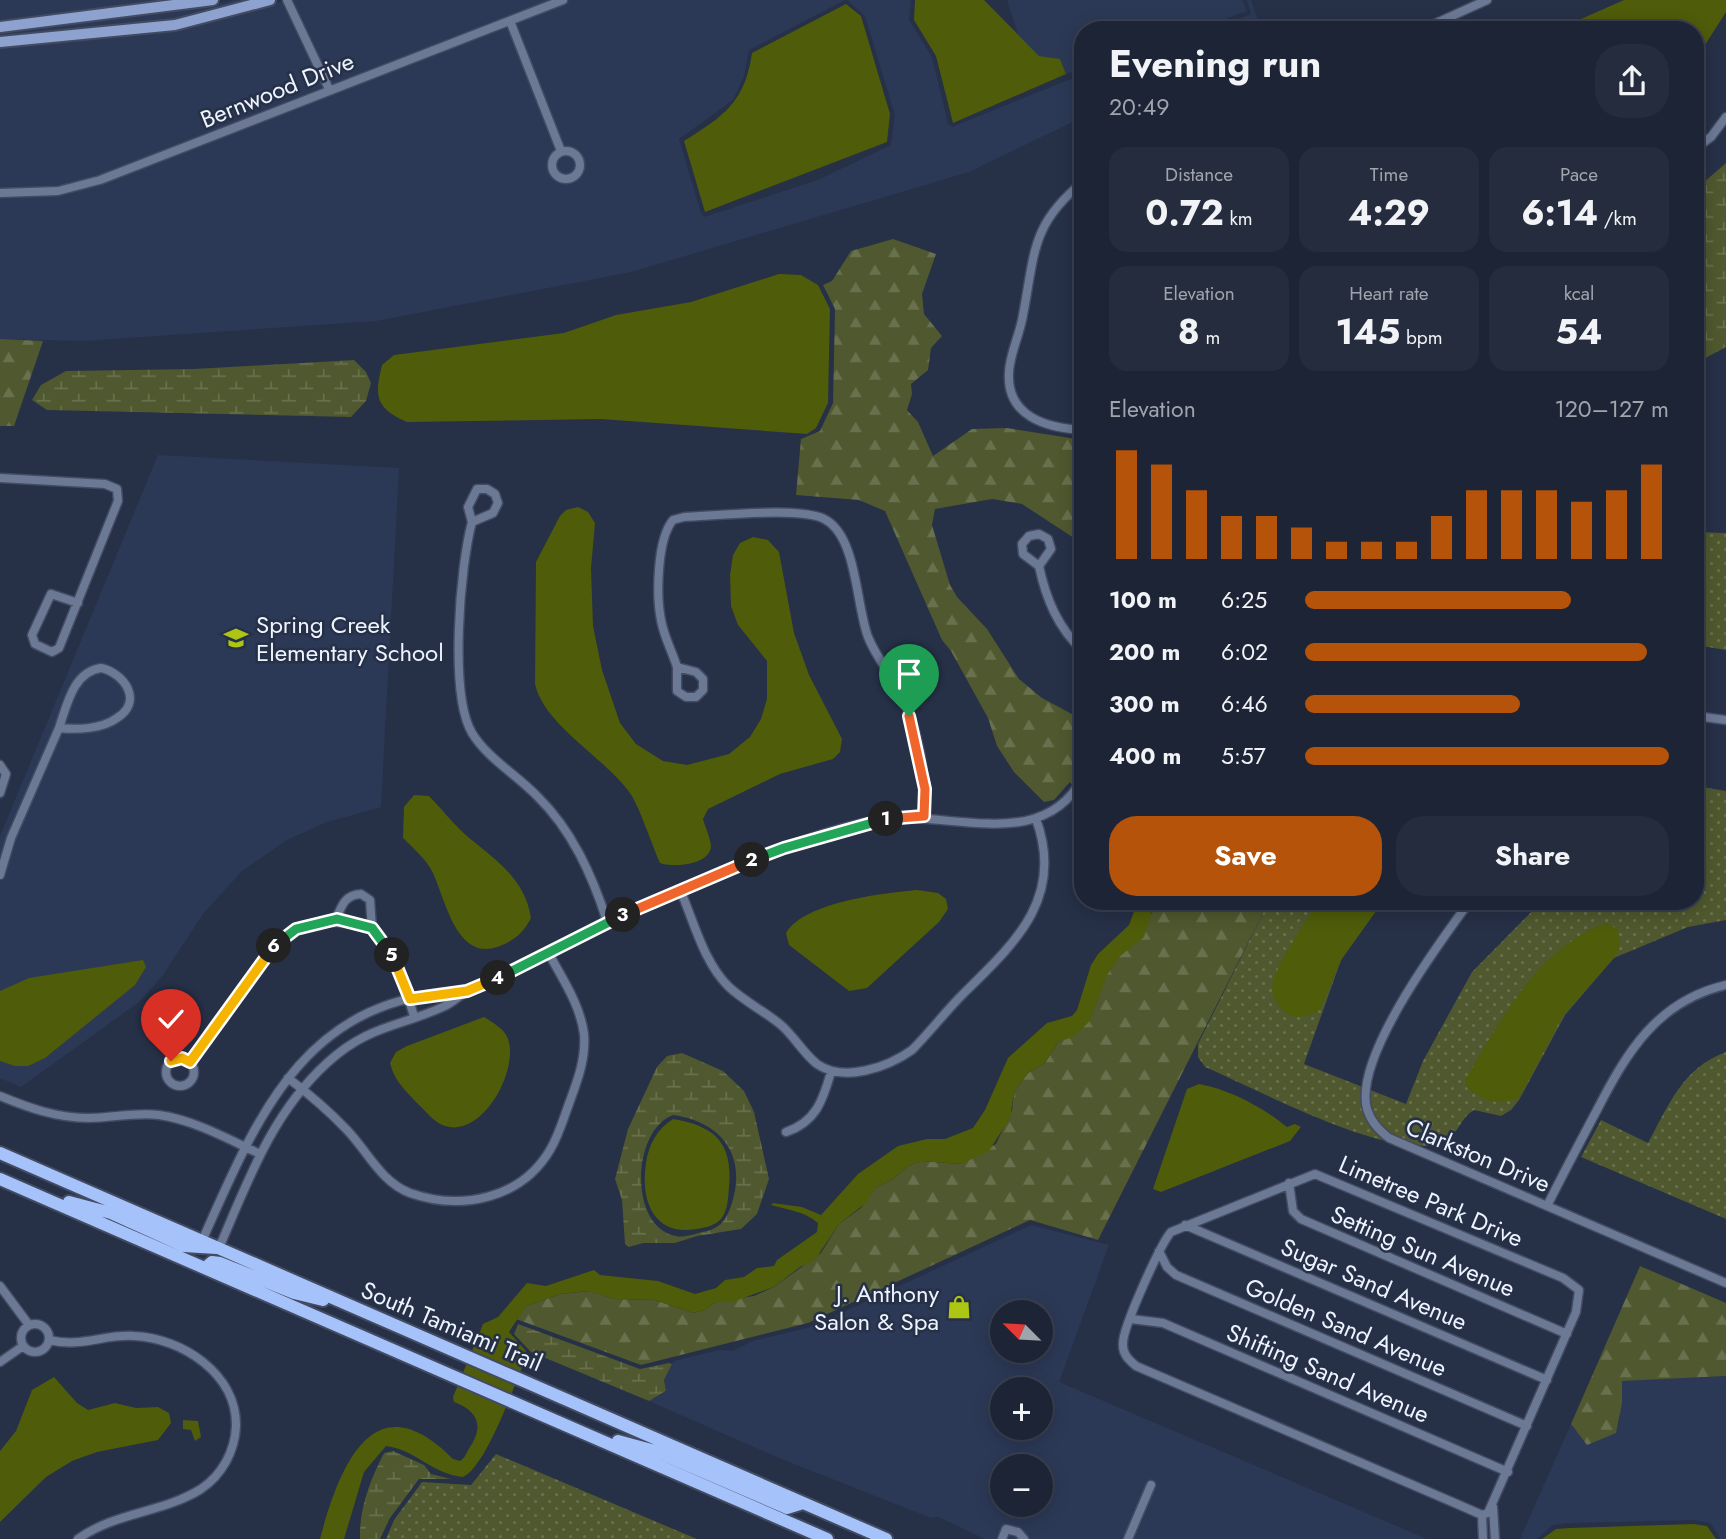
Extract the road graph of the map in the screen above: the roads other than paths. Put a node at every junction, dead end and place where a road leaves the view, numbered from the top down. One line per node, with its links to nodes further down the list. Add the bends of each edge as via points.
1 (213, 0): 8 (street)
2 (270, 0): 9 (street, via 175,26)
3 (287, 0): 10 (street)
4 (564, 0): 6 (street, Bernwood Drive)
5 (1487, 0): 7 (street)
6 (510, 21): 10 (street, Bernwood Drive); 13 (street)
7 (1442, 21)
8 (0, 27)
9 (0, 42)
10 (328, 89): 15 (street, Bernwood Drive, via 100,180 58,191)
11 (1726, 117): 12 (street)
12 (1704, 142)
13 (561, 151)
14 (1074, 191): 16 (street, via 1054,210 1037,237 1009,373 1017,404 1033,420 1052,428)
15 (0, 193)
16 (1074, 429)
17 (0, 478): 20 (street, via 105,484 118,491)
18 (472, 522): 18 (street, via 493,513 498,503 495,494 477,489 468,507); 35 (street, via 465,555 458,684 462,710 475,739 538,796 567,832 583,859)
19 (1039, 566): 21 (street, via 1052,608)
20 (78, 603): 20 (street, via 51,594 32,635 34,644 57,650)
21 (1074, 642)
22 (677, 667): 29 (street, via 660,608 663,538 673,520 803,513 823,518 844,540 868,636 909,716 925,789)
23 (1704, 717): 24 (street)
24 (1726, 720)
25 (59, 728): 25 (street, via 76,686 89,670 101,668 123,678 130,700 117,719 76,730); 31 (street, via 11,838)
26 (0, 765): 28 (street, via 6,774)
27 (1074, 789): 30 (street, via 1065,801)
28 (0, 793)
29 (924, 816): 30 (street, via 1004,825); 32 (street, via 871,822 784,848)
30 (1036, 819): 43 (street, via 1046,849 1044,885 1004,954 904,1056 861,1071)
31 (0, 875)
32 (681, 892): 35 (street); 43 (street, via 719,976)
33 (1464, 910): 54 (street, Clarkston Drive, via 1395,1014 1369,1075 1367,1108 1371,1120 1389,1138)
34 (337, 919): 36 (street); 36 (street, via 344,901 361,894 370,900); 42 (street, via 306,925 277,942)
35 (607, 921): 37 (street)
36 (372, 928): 40 (street, via 398,966)
37 (548, 952): 39 (street); 45 (street, via 579,1014 584,1037 582,1062 551,1149 528,1174 502,1192 457,1202 397,1187 349,1131)
38 (1726, 985): 54 (street, via 1680,1002 1636,1040)
39 (467, 991): 40 (street); 41 (street, via 444,1006)
40 (410, 999): 41 (street); 44 (street, via 345,1027)
41 (414, 1016): 45 (street, via 375,1030 348,1047)
42 (190, 1062)
43 (831, 1072): 47 (street, via 822,1104 797,1128)
44 (288, 1078): 45 (street); 48 (street)
45 (302, 1089): 50 (street)
46 (0, 1096): 48 (street, via 62,1116 174,1118)
47 (786, 1132)
48 (244, 1146): 50 (street); 56 (street)
49 (0, 1153): 56 (main road, South Tamiami Trail)
50 (260, 1154): 57 (street)
51 (0, 1179): 53 (main road, South Tamiami Trail)
52 (1289, 1183): 55 (street, Limetree Park Drive); 65 (street, Setting Sun Avenue, via 1293,1210 1301,1219); 65 (street, Limetree Park Drive, via 1315,1174 1328,1177 1563,1278 1579,1290 1580,1302)
53 (32, 1193): 57 (main road, via 111,1213 184,1246); 59 (main road, South Tamiami Trail)
54 (1547, 1206): 60 (street, Clarkston Drive)
55 (1185, 1225): 58 (street, Limetree Park Drive, via 1171,1232); 69 (street, Sugar Sand Avenue)
56 (202, 1241): 57 (main road, South Tamiami Trail)
57 (219, 1248): 62 (main road, South Tamiami Trail)
58 (1159, 1251): 63 (street, Limetree Park Drive); 70 (street, Golden Sand Avenue, via 1176,1275)
59 (205, 1268): 62 (main road, via 220,1263 294,1293); 71 (main road, South Tamiami Trail)
60 (1726, 1283)
61 (0, 1286): 64 (street)
62 (354, 1307): 74 (main road, South Tamiami Trail)
63 (1131, 1319): 72 (street, Shifting Sand Avenue, via 1163,1323); 76 (street, Limetree Park Drive, via 1123,1350 1136,1366)
64 (29, 1325): 66 (street, via 44,1327); 67 (street, via 21,1334)
65 (1567, 1334): 69 (street, Limetree Park Drive)
66 (49, 1340): 67 (street, via 38,1352); 77 (street, via 77,1345 135,1335 175,1347 215,1371 235,1410 231,1453 211,1482 191,1495 99,1525)
67 (23, 1346): 68 (street)
68 (0, 1362)
69 (1547, 1380): 70 (street, Limetree Park Drive)
70 (1527, 1426): 72 (street, Limetree Park Drive)
71 (577, 1430): 74 (main road, via 655,1451 787,1508); 78 (main road, South Tamiami Trail)
72 (1508, 1472): 75 (street, Limetree Park Drive)
73 (1151, 1485): 82 (street)
74 (803, 1503): 79 (main road, South Tamiami Trail)
75 (1493, 1506): 76 (street, Limetree Park Drive); 84 (street)
76 (1482, 1515): 83 (street)
77 (78, 1539)
78 (827, 1539)
79 (886, 1539)
80 (1002, 1539): 81 (street, via 1006,1529)
81 (1024, 1539)
82 (1128, 1539)
83 (1483, 1539)
84 (1496, 1539)

